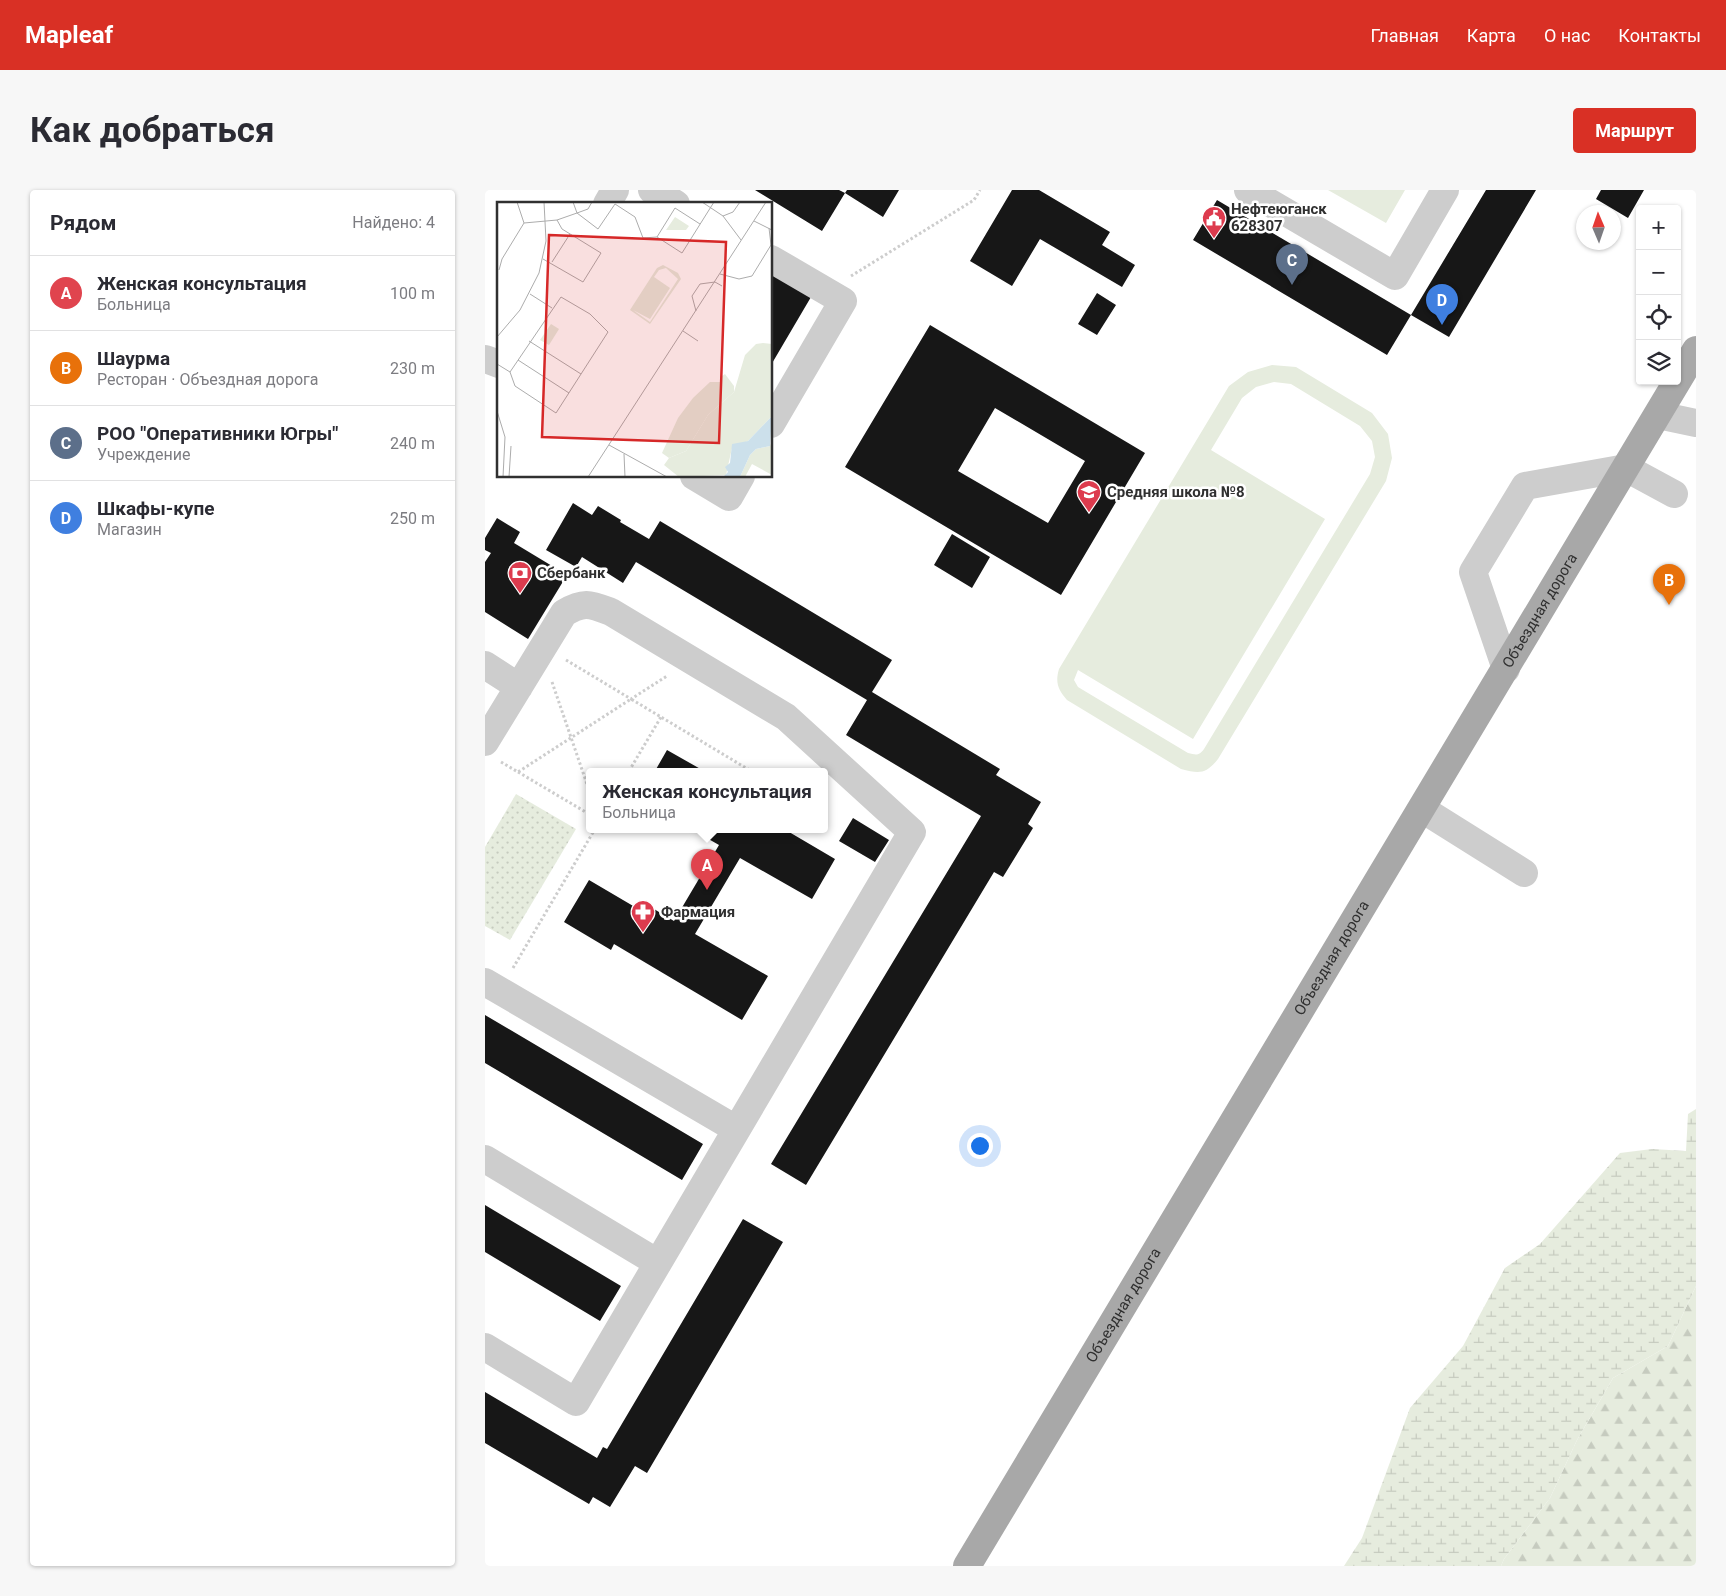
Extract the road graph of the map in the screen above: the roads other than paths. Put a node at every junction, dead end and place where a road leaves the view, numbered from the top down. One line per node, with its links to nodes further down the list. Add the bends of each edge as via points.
1 (615, 190): 5 (lane)
2 (652, 190): 6 (lane)
3 (1248, 190): 4 (lane, via 1395,276)
4 (1445, 190)
5 (608, 202)
6 (673, 202)
7 (773, 260): 12 (lane, via 843,301)
8 (1696, 350): 11 (main road, Объездная дорога)
9 (485, 359): 10 (lane)
10 (497, 363)
11 (1658, 415): 13 (lane); 14 (main road, Объездная дорога)
12 (773, 421)
13 (1696, 423)
14 (1626, 468): 17 (lane); 19 (main road, Объездная дорога); 19 (lane, via 1525,486 1473,572)
15 (697, 478): 16 (lane, via 729,497)
16 (740, 478)
17 (1674, 494)
18 (485, 666): 20 (lane)
19 (1506, 669): 22 (main road, Объездная дорога)
20 (519, 687): 21 (lane); 25 (lane, via 564,613 577,605 593,605 611,612 786,717 912,832)
21 (489, 750)
22 (1422, 809): 23 (lane); 29 (main road, Объездная дорога)
23 (1524, 873)
24 (493, 987): 25 (lane)
25 (736, 1129): 27 (lane)
26 (485, 1159): 27 (lane)
27 (658, 1263): 28 (lane, via 576,1402)
28 (485, 1347)
29 (967, 1566)

